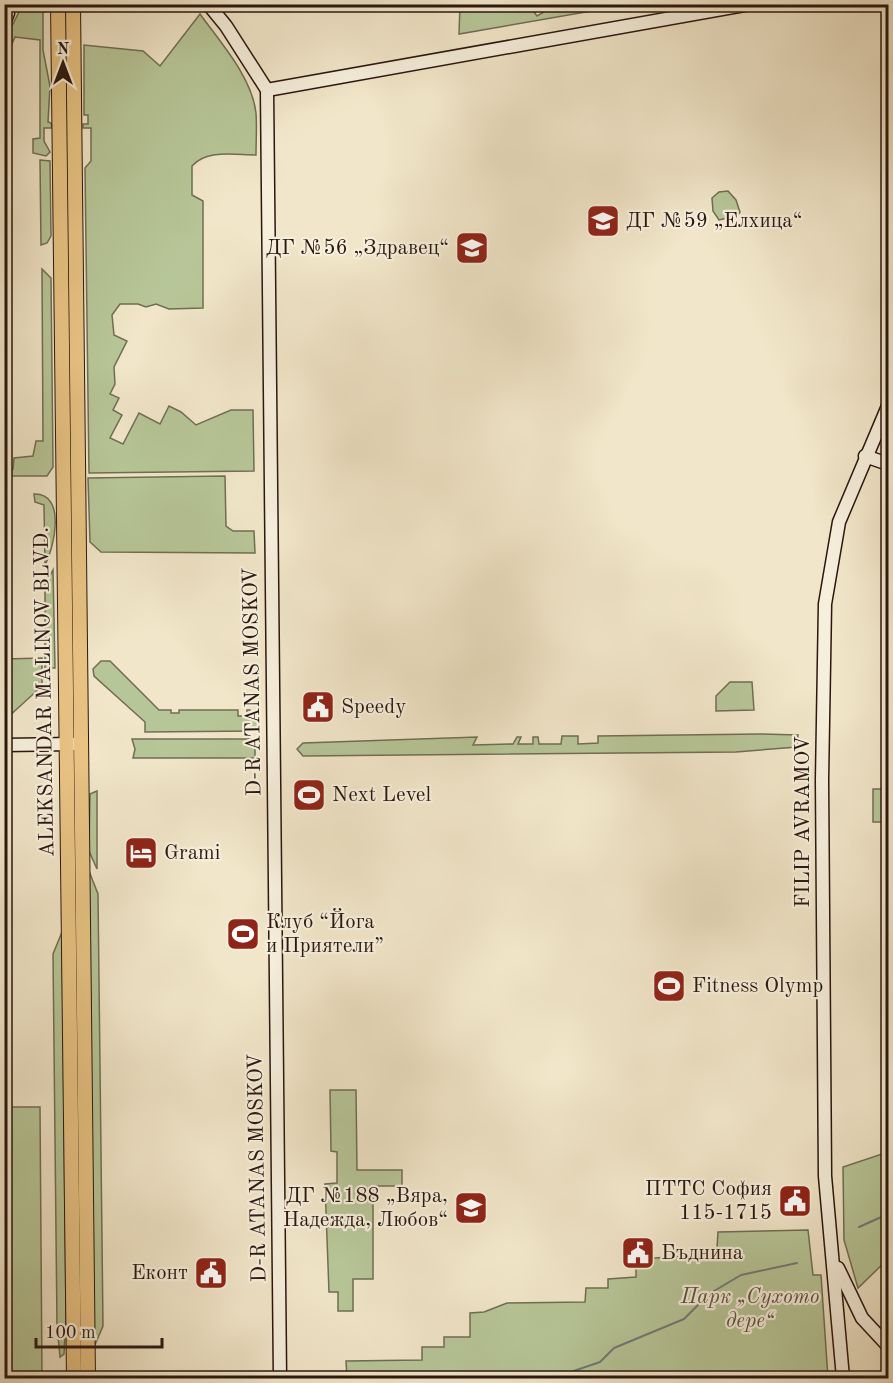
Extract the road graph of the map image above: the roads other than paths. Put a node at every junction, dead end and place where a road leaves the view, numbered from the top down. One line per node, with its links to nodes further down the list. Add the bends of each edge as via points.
1 (58, 4): 11 (main road, ALEKSANDAR MALINOV BLVD.)
2 (73, 4): 12 (main road, ALEKSANDAR MALINOV BLVD.)
3 (208, 4): 7 (street)
4 (750, 4): 7 (street)
5 (4, 9): 6 (street, via 8,17)
6 (4, 24)
7 (267, 90): 20 (street, D-R ATANAS MOSKOV)
8 (888, 406): 9 (street, FILIP AVRAMOV)
9 (865, 456): 10 (street); 14 (street, FILIP AVRAMOV, via 834,538 825,604 825,1170)
10 (888, 464)
11 (66, 744): 12 (street); 13 (street); 18 (main road, ALEKSANDAR MALINOV BLVD.)
12 (81, 744): 19 (main road, ALEKSANDAR MALINOV BLVD.)
13 (4, 745)
14 (831, 1250): 15 (street); 16 (street, FILIP AVRAMOV)
15 (862, 1318): 16 (street, via 848,1312); 17 (street)
16 (840, 1324): 21 (street, FILIP AVRAMOV)
17 (888, 1346)
18 (74, 1378)
19 (88, 1378)
20 (280, 1378)
21 (843, 1378)

